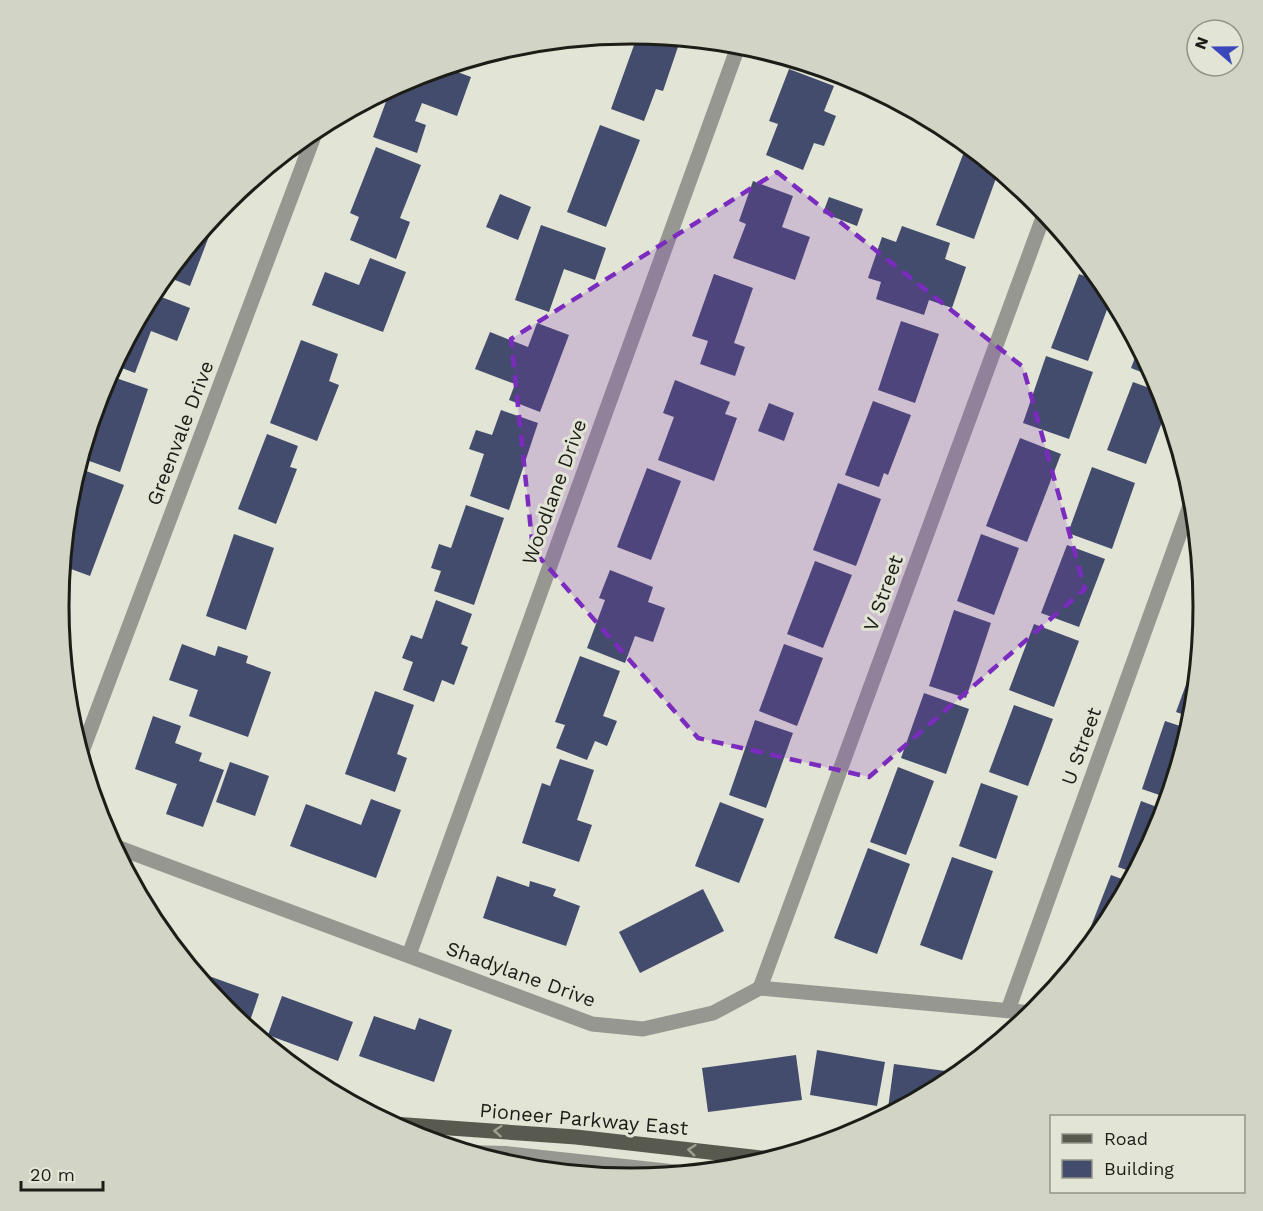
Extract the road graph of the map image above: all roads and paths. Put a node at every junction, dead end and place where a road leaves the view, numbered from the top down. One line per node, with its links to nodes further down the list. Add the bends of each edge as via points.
1 (736, 53): 7 (street, Woodlane Drive)
2 (311, 144): 5 (street, Greenvale Drive)
3 (1042, 222): 8 (street, V Street)
4 (1186, 516): 9 (street, U Street)
5 (86, 740)
6 (125, 850): 7 (street, Shadylane Drive)
7 (409, 955): 8 (street, Shadylane Drive, via 592,1024 643,1029 713,1013)
8 (760, 988): 9 (street)
9 (1008, 1010): 10 (street)
10 (1020, 1011)
11 (418, 1126): 13 (main road, Pioneer Parkway East, one-way to 11, via 576,1137)
12 (502, 1152): 14 (lane)
13 (745, 1156)
14 (646, 1167)

